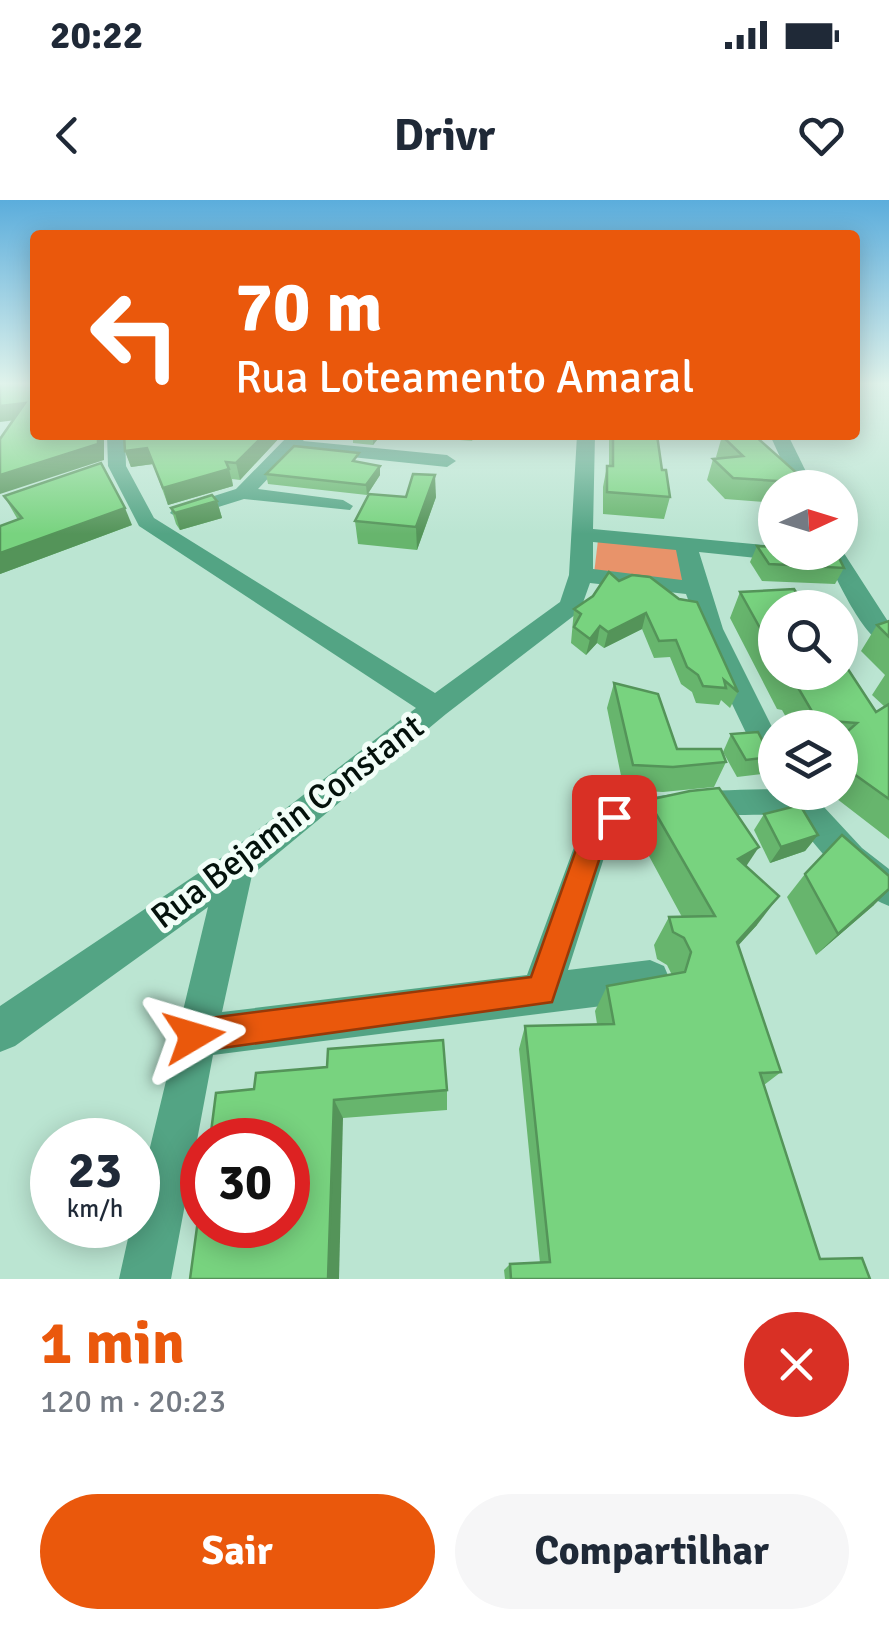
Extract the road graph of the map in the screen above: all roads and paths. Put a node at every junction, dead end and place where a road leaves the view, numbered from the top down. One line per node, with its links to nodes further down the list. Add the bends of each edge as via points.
1 (115, 440): 11 (street, via 109,469)
2 (294, 440): 6 (street); 9 (street)
3 (412, 440): 6 (street)
4 (586, 440): 12 (street)
5 (781, 440): 8 (street)
6 (404, 456): 7 (street)
7 (447, 460)
8 (796, 470)
9 (243, 493): 10 (street); 11 (street)
10 (343, 506)
11 (146, 522): 21 (street)
12 (582, 534): 13 (street); 17 (street)
13 (686, 545): 14 (street); 16 (street)
14 (758, 550)
15 (844, 570): 19 (street)
16 (693, 588): 17 (street); 22 (street)
17 (576, 590): 21 (street, Rua Bejamin Constant)
18 (889, 598): 19 (street)
19 (862, 599): 20 (street)
20 (882, 631)
21 (436, 708): 25 (street, Rua Bejamin Constant)
22 (758, 726)
23 (758, 800): 28 (street, via 647,809 614,817 596,830)
24 (804, 810): 26 (street)
25 (236, 867): 29 (street, Rua Bejamin Constant); 30 (street)
26 (889, 890)
27 (650, 980): 28 (street)
28 (541, 991): 30 (street)
29 (0, 1031)
30 (194, 1036): 31 (street)
31 (145, 1279)

